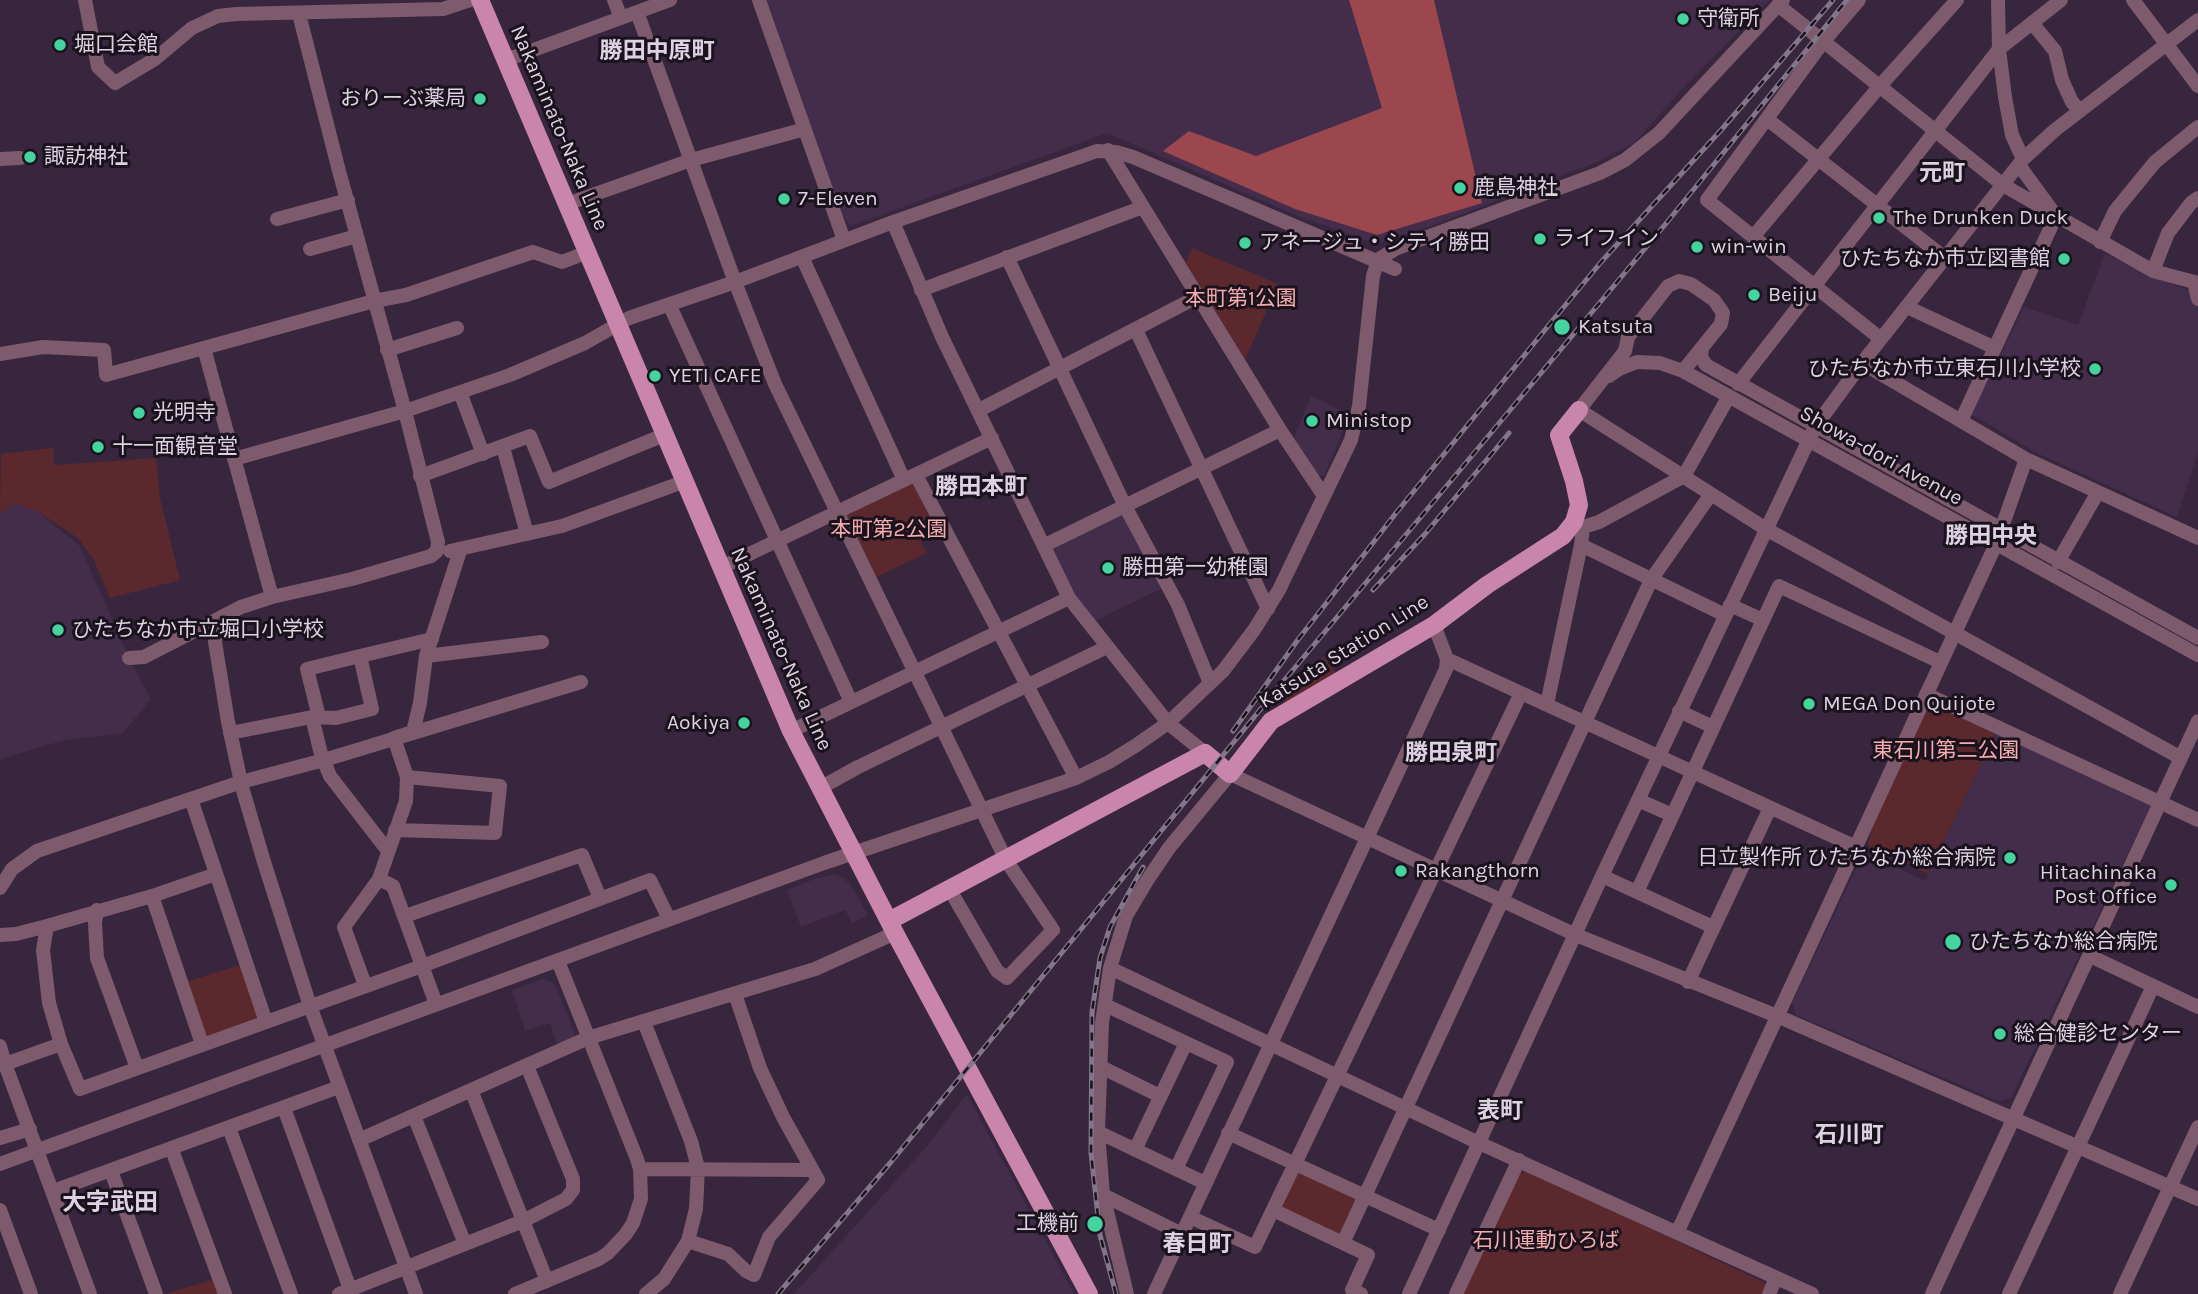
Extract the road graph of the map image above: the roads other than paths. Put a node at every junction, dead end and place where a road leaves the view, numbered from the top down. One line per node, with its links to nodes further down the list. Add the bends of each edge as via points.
1 (85, 0): 14 (street, via 98,67 115,83 155,60 192,28 218,16)
2 (470, 0): 14 (street, via 443,9)
3 (480, 0): 21 (main road, Nakaminato-Naka Line)
4 (614, 0): 15 (street)
5 (670, 0): 13 (street)
6 (759, 0): 27 (street)
7 (1859, 0): 18 (street)
8 (1956, 0): 23 (street)
9 (1998, 0): 20 (street)
10 (2061, 0): 17 (street)
11 (2133, 0): 19 (street)
12 (1781, 3): 18 (street); 53 (street, via 1659,133 1625,160 1395,249)
13 (637, 12): 15 (street); 33 (street)
14 (299, 14): 37 (street)
15 (621, 18): 21 (street)
16 (2198, 20): 19 (street)
17 (2032, 23): 20 (street); 24 (street, via 2055,51 2072,102)
18 (1823, 43): 23 (street); 25 (street)
19 (2166, 45): 22 (street); 24 (street)
20 (1999, 49): 28 (street); 34 (street, via 2012,135)
21 (506, 60): 38 (main road, Nakaminato-Naka Line)
22 (2198, 86)
23 (1879, 87): 28 (street); 31 (street)
24 (2080, 111): 34 (street)
25 (1767, 119): 31 (street); 45 (street, via 1707,200)
26 (2198, 127): 47 (street, via 2155,162 2115,211)
27 (805, 128): 33 (street); 46 (street)
28 (1936, 131): 35 (street); 39 (street)
29 (1108, 150): 40 (street); 43 (street); 53 (street)
30 (20, 158): 32 (street)
31 (1819, 158): 39 (street); 45 (street)
32 (0, 159)
33 (691, 159): 38 (street); 56 (street)
34 (2021, 162): 35 (street); 41 (street)
35 (2003, 185): 41 (street); 52 (street)
36 (2198, 198): 55 (street, via 2168,233)
37 (348, 200): 42 (street); 44 (street)
38 (567, 204): 49 (main road, Nakaminato-Naka Line)
39 (1878, 206): 52 (street); 58 (street)
40 (1143, 207): 51 (street); 60 (street)
41 (2056, 216): 47 (street); 71 (street)
42 (277, 219)
43 (893, 222): 46 (street); 59 (street)
44 (357, 236): 48 (street); 62 (street)
45 (1754, 237): 58 (street)
46 (844, 240): 50 (street)
47 (2100, 242): 55 (street)
48 (310, 249)
49 (587, 252): 62 (street, via 562,262 533,252); 65 (main road, Nakaminato-Naka Line)
50 (802, 257): 56 (street); 98 (street)
51 (1007, 257): 59 (street); 77 (street)
52 (1945, 258): 64 (street)
53 (1378, 260): 54 (street); 102 (street, via 1355,425)
54 (1395, 269)
55 (2153, 271): 57 (street)
56 (735, 282): 63 (street); 104 (street, via 775,384)
57 (2196, 283): 61 (street)
58 (1814, 286): 68 (street); 80 (street)
59 (921, 290): 83 (street)
60 (1199, 296): 67 (street); 87 (street)
61 (2198, 299)
62 (374, 301): 69 (street); 72 (street)
63 (669, 304): 65 (street); 110 (street)
64 (1907, 307): 68 (street); 71 (street)
65 (619, 323): 81 (street, via 585,343); 89 (main road, Nakaminato-Naka Line)
66 (457, 328): 72 (street)
67 (1136, 330): 77 (street); 95 (street)
68 (1881, 339): 76 (street)
69 (204, 348): 74 (street, via 106,375 104,350 43,347); 93 (street)
70 (1702, 348): 73 (street, via 1721,324 1723,313 1714,300 1679,281 1668,286 1628,337); 78 (street); 80 (street, Showa-dori Avenue, via 1706,365)
71 (1995, 348): 86 (street)
72 (387, 350): 85 (street)
73 (1625, 351): 75 (street); 79 (street)
74 (0, 354)
75 (1637, 362): 78 (street, Showa-dori Avenue); 79 (street)
76 (1862, 363): 86 (street); 88 (street)
77 (1059, 370): 83 (street); 103 (street)
78 (1683, 371): 82 (street, Showa-dori Avenue)
79 (1605, 378): 84 (street)
80 (1738, 384): 88 (street, Showa-dori Avenue)
81 (460, 392): 85 (street); 92 (street)
82 (1728, 396): 88 (street, Showa-dori Avenue); 97 (street)
83 (979, 410): 90 (street)
84 (1578, 410): 97 (street); 105 (main road, via 1559,435 1577,494)
85 (405, 411): 93 (street); 96 (street)
86 (1961, 421): 94 (street)
87 (1280, 429): 95 (street); 102 (street)
88 (1811, 433): 106 (street); 108 (street, Showa-dori Avenue)
89 (664, 435): 91 (street, via 549,482 530,436); 99 (main road, Nakaminato-Naka Line)
90 (992, 438): 98 (street); 111 (street)
91 (503, 446): 92 (street); 107 (street)
92 (483, 454): 96 (street)
93 (234, 458): 118 (street)
94 (2026, 459): 100 (street); 108 (street)
95 (1199, 468): 103 (street); 120 (street)
96 (421, 476): 113 (street)
97 (1684, 476): 101 (street); 105 (street, via 1599,522)
98 (910, 478): 104 (street); 125 (street)
99 (684, 482): 107 (street); 116 (main road, Nakaminato-Naka Line)
100 (2098, 492): 109 (street); 115 (street)
101 (1711, 494): 106 (street); 117 (street)
102 (1324, 496): 120 (street)
103 (1125, 506): 111 (street); 139 (street, via 1178,605)
104 (838, 513): 110 (street); 137 (street)
105 (1579, 524): 112 (street); 124 (main road, Katsuta Station Line)
106 (1766, 529): 121 (street); 126 (street)
107 (527, 534): 114 (street)
108 (1998, 537): 115 (street, Showa-dori Avenue); 126 (street); 131 (street, Showa-dori Avenue)
109 (2198, 538)
110 (777, 542): 116 (street); 143 (street)
111 (1045, 545): 119 (street)
112 (1581, 545): 117 (street); 144 (street)
113 (437, 551): 114 (street); 118 (street, via 352,579)
114 (460, 551): 128 (street)
115 (2059, 562): 127 (street, Showa-dori Avenue)
116 (720, 568): 152 (main road, Nakaminato-Naka Line)
117 (1651, 580): 121 (street); 147 (street)
118 (272, 597): 122 (street)
119 (1069, 598): 125 (street); 130 (street)
120 (1268, 609): 139 (street, via 1239,652)
121 (1727, 610): 123 (street); 145 (street)
122 (218, 619): 134 (street, via 144,657); 154 (street, via 215,642)
123 (1763, 620): 136 (street, via 1779,586); 151 (street)
124 (1434, 625): 135 (street); 161 (main road, Katsuta Station Line, via 1270,721)
125 (999, 631): 137 (street); 140 (street)
126 (1954, 632): 136 (street); 158 (street)
127 (2198, 638)
128 (432, 639): 132 (street); 133 (street)
129 (542, 642): 133 (street)
130 (1107, 647): 140 (street); 149 (street)
131 (2198, 655)
132 (360, 656): 146 (street, via 307,669); 146 (street, via 372,709 336,718)
133 (426, 656): 153 (street)
134 (129, 658)
135 (1447, 659): 141 (street); 174 (street)
136 (1940, 662): 142 (street)
137 (914, 672): 143 (street); 150 (street)
138 (581, 682): 153 (street)
139 (1210, 683): 149 (street)
140 (1027, 686): 150 (street); 163 (street)
141 (1521, 693): 144 (street); 179 (street)
142 (1926, 694): 168 (street); 175 (street)
143 (851, 702): 152 (street)
144 (1547, 704): 147 (street)
145 (1679, 711): 151 (street); 157 (street)
146 (315, 717): 154 (street); 159 (street)
147 (1585, 721): 157 (street); 188 (street)
148 (2198, 721): 158 (street)
149 (1168, 723): 156 (street); 163 (street)
150 (942, 726): 165 (street); 170 (street)
151 (1713, 727): 160 (street)
152 (791, 731): 165 (main road, Nakaminato-Naka Line)
153 (413, 732): 155 (street)
154 (230, 733): 164 (street)
155 (394, 738): 159 (street); 162 (street)
156 (1205, 753): 161 (main road); 178 (main road)
157 (1658, 756): 160 (street); 167 (street)
158 (2181, 758): 168 (street)
159 (324, 760): 164 (street); 176 (street, via 330,776)
160 (1693, 772): 169 (street); 171 (street)
161 (1230, 774): 174 (street); 200 (street, via 1148,879 1126,916)
162 (407, 777): 173 (street, via 406,801); 173 (street, via 500,786 495,833)
163 (1076, 778): 170 (street)
164 (241, 782): 166 (street); 207 (street)
165 (820, 788): 177 (main road, Nakaminato-Naka Line)
166 (191, 799): 180 (street); 183 (street, via 37,851 12,869)
167 (1638, 800): 171 (street); 181 (street)
168 (2161, 803): 172 (street); 197 (street)
169 (1770, 808): 175 (street); 194 (street)
170 (984, 810): 177 (street); 178 (street)
171 (1672, 815): 185 (street)
172 (2198, 820)
173 (395, 830): 176 (street)
174 (1368, 838): 179 (street); 216 (street)
175 (1854, 846): 209 (street)
176 (388, 851): 182 (street)
177 (853, 853): 191 (street); 193 (main road, Nakaminato-Naka Line)
178 (1006, 860): 184 (main road); 184 (street, via 1053,930 1007,978 997,971)
179 (1436, 870): 188 (street); 223 (street)
180 (216, 874): 186 (street); 210 (street)
181 (1602, 876): 185 (street); 196 (street)
182 (379, 879): 190 (street, via 393,886); 202 (street, via 344,927)
183 (0, 888)
184 (950, 890): 193 (main road)
185 (1637, 892): 194 (street)
186 (152, 896): 189 (street); 215 (street)
187 (600, 898): 190 (street, via 582,855); 191 (street, via 650,880); 199 (street)
188 (1502, 901): 196 (street); 228 (street)
189 (97, 910): 192 (street); 222 (street, via 97,958)
190 (405, 916): 199 (street)
191 (669, 919): 198 (street)
192 (47, 926): 195 (street); 214 (street, via 45,978)
193 (892, 927): 204 (street, via 816,969); 280 (main road, Nakaminato-Naka Line)
194 (1713, 927): 201 (street)
195 (0, 935)
196 (1576, 935): 201 (street); 238 (street)
197 (2090, 956): 203 (street); 230 (street)
198 (558, 961): 205 (street); 212 (street)
199 (422, 966): 202 (street); 205 (street)
200 (1110, 968): 206 (street); 216 (street)
201 (1688, 982): 209 (street)
202 (365, 985): 207 (street)
203 (2153, 986): 208 (street); 239 (street)
204 (735, 994): 211 (street); 248 (street, via 760,1068)
205 (436, 1004): 218 (street)
206 (1105, 1005): 213 (street); 221 (street)
207 (310, 1006): 210 (street); 218 (street)
208 (2198, 1007)
209 (1776, 1016): 230 (street); 261 (street)
210 (266, 1022): 215 (street)
211 (644, 1022): 212 (street); 245 (street)
212 (588, 1038): 220 (street); 246 (street)
213 (1186, 1043): 226 (street); 247 (street, via 1227,1062)
214 (61, 1044): 219 (street); 222 (street, via 80,1089)
215 (201, 1044): 222 (street)
216 (1271, 1045): 223 (street); 234 (street)
217 (0, 1046): 219 (street)
218 (324, 1046): 224 (street); 244 (street)
219 (5, 1064): 235 (street)
220 (527, 1066): 225 (street); 259 (street, via 568,1165 573,1190 566,1199)
221 (1101, 1067): 226 (street); 233 (street)
222 (137, 1068)
223 (1338, 1076): 228 (street); 243 (street)
224 (339, 1087): 227 (street); 237 (street)
225 (471, 1090): 229 (street); 259 (street)
226 (1160, 1096): 241 (street)
227 (284, 1108): 232 (street); 271 (street)
228 (1404, 1108): 238 (street); 254 (street)
229 (414, 1116): 237 (street); 265 (street)
230 (2011, 1119): 239 (street); 288 (street)
231 (2198, 1127): 251 (street)
232 (229, 1128): 240 (street); 276 (street)
233 (1098, 1132): 241 (street); 253 (street)
234 (1228, 1133): 243 (street); 250 (street)
235 (32, 1135): 236 (street); 252 (street)
236 (0, 1138)
237 (359, 1140): 268 (street)
238 (1479, 1143): 242 (street); 260 (street)
239 (2077, 1147): 251 (street); 289 (street)
240 (172, 1150): 249 (street); 275 (street)
241 (1135, 1150): 247 (street)
242 (1519, 1160): 261 (street); 285 (street)
243 (1296, 1162): 254 (street); 257 (street)
244 (0, 1164)
245 (698, 1168): 246 (street); 248 (street); 263 (street)
246 (640, 1169): 270 (street, via 641,1199 626,1234 599,1259)
247 (1176, 1169): 250 (street)
248 (811, 1170): 263 (street, via 818,1180 769,1237 754,1275 728,1254)
249 (111, 1171): 252 (street); 274 (street)
250 (1205, 1183): 258 (street)
251 (2170, 1187): 255 (street); 290 (street)
252 (53, 1191): 273 (street)
253 (1103, 1195): 262 (street); 281 (street)
254 (1365, 1195): 260 (street); 264 (street)
255 (2198, 1199)
256 (0, 1210): 266 (street)
257 (1273, 1210): 258 (street, via 1255,1247); 264 (street)
258 (1190, 1217): 262 (street)
259 (523, 1221): 265 (street); 270 (street)
260 (1439, 1230): 284 (street)
261 (1677, 1233): 269 (street)
262 (1182, 1234): 282 (street)
263 (688, 1241): 279 (street, via 664,1279)
264 (1343, 1243): 283 (street, via 1368,1255 1352,1290)
265 (465, 1244): 268 (street)
266 (16, 1252): 267 (street); 272 (street)
267 (0, 1257)
268 (406, 1268): 271 (street); 277 (street)
269 (1776, 1278): 286 (street); 287 (street)
270 (547, 1281): 278 (street)
271 (345, 1292)
272 (32, 1294)
273 (90, 1294)
274 (156, 1294)
275 (225, 1294)
276 (290, 1294)
277 (416, 1294)
278 (515, 1294)
279 (646, 1294)
280 (1089, 1294)
281 (1127, 1294)
282 (1154, 1294)
283 (1361, 1294)
284 (1409, 1294)
285 (1456, 1294)
286 (1769, 1294)
287 (1812, 1294)
288 (1932, 1294)
289 (2009, 1294)
290 (2120, 1294)

